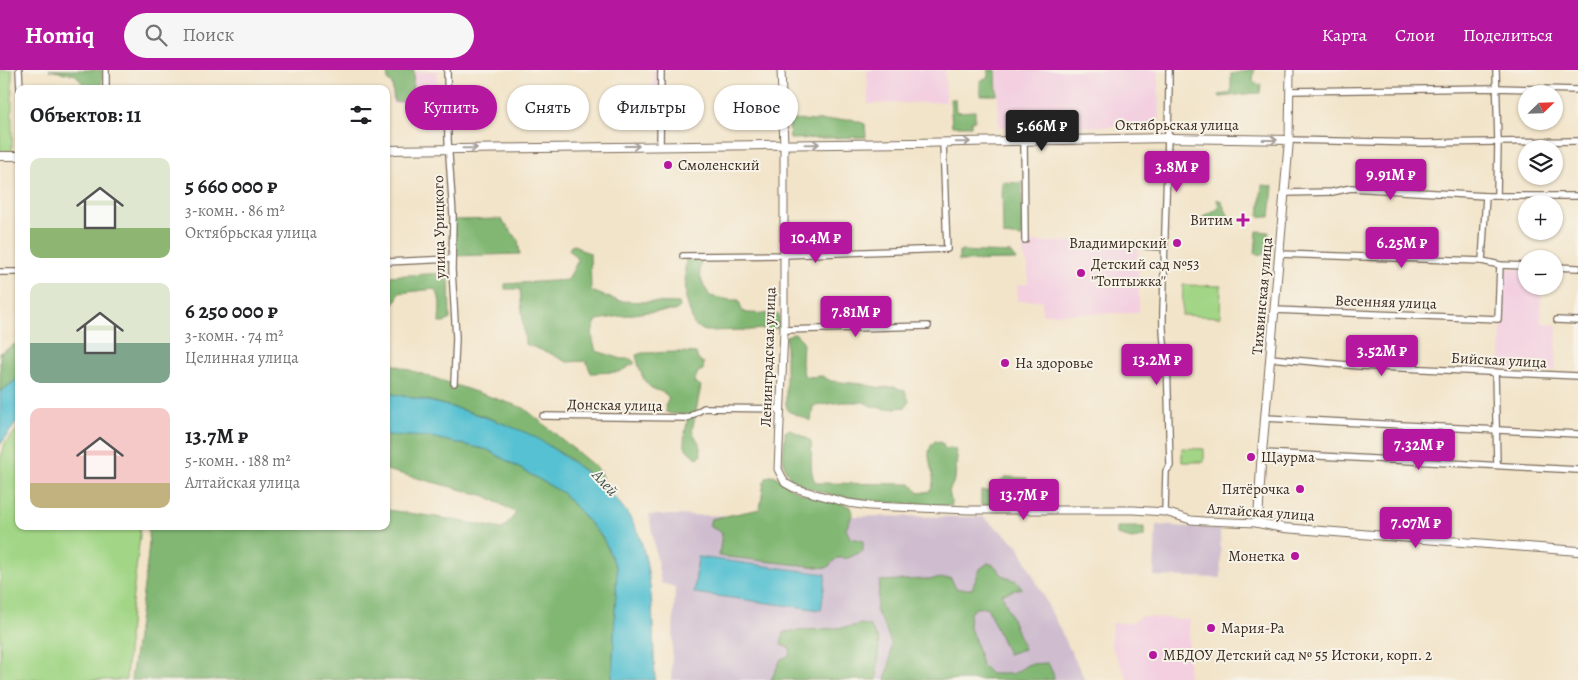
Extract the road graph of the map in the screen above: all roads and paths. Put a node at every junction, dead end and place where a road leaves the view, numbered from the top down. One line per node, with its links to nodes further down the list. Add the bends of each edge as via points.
1 (19, 70): 9 (street)
2 (106, 70): 10 (street)
3 (447, 70): 22 (street, улица Урицкого)
4 (661, 70): 21 (street)
5 (781, 70): 20 (street, Ленинградская улица)
6 (1169, 70): 14 (street)
7 (1290, 70): 12 (street, Тихвинская улица)
8 (1496, 70): 11 (street)
9 (20, 85)
10 (106, 85)
11 (1496, 88): 12 (street); 13 (street); 19 (street)
12 (1290, 90): 15 (street, Тихвинская улица)
13 (1578, 90)
14 (1169, 138): 15 (main road, Октябрьская улица, one-way to 15); 16 (main road, Октябрьская улица); 34 (street)
15 (1289, 140): 19 (street, Октябрьская улица); 26 (main road, Тихвинская улица)
16 (1024, 141): 18 (main road, Октябрьская улица, one-way to 16); 32 (street)
17 (1578, 141): 19 (street, Октябрьская улица)
18 (943, 142): 20 (main road, Октябрьская улица, one-way to 18); 36 (street, via 947,249)
19 (1498, 142): 28 (street)
20 (784, 145): 21 (main road, Октябрьская улица); 36 (street, Ленинградская улица)
21 (660, 146): 22 (main road, Октябрьская улица, one-way to 21)
22 (449, 149): 23 (main road, Октябрьская улица); 38 (street, улица Урицкого)
23 (390, 150)
24 (0, 156): 25 (main road)
25 (15, 156)
26 (1285, 193): 27 (street, via 1332,192 1350,188); 35 (main road, Тихвинская улица)
27 (1486, 196): 28 (street); 39 (street)
28 (1497, 196): 29 (street)
29 (1571, 196): 30 (street); 31 (street)
30 (1578, 196)
31 (1578, 200)
32 (1025, 240)
33 (1146, 246): 34 (street)
34 (1164, 247): 65 (street, via 1163,321 1170,466 1166,471)
35 (1279, 254): 39 (street); 47 (main road, Тихвинская улица)
36 (784, 255): 37 (street); 51 (street, Ленинградская улица)
37 (683, 256)
38 (452, 259): 40 (street); 55 (street, улица Урицкого, via 456,338)
39 (1482, 261): 41 (street)
40 (390, 262)
41 (1500, 264): 42 (street); 47 (street, Весенняя улица, via 1498,319)
42 (1518, 265)
43 (1563, 267): 44 (street)
44 (1578, 268)
45 (0, 272): 46 (street)
46 (15, 272)
47 (1274, 310): 52 (main road, Тихвинская улица)
48 (1557, 320): 49 (street)
49 (1578, 321)
50 (928, 326): 51 (street)
51 (784, 330): 56 (street, Ленинградская улица)
52 (1270, 358): 53 (street, Бийская улица); 58 (main road, Тихвинская улица)
53 (1495, 372): 54 (street, Бийская улица); 59 (street)
54 (1578, 376)
55 (454, 383)
56 (780, 409): 57 (street, Донская улица, via 704,408 687,418); 64 (street, Ленинградская улица, via 778,469 786,483)
57 (543, 416)
58 (1265, 418): 59 (street); 61 (main road, Тихвинская улица)
59 (1495, 430): 60 (street); 62 (street)
60 (1578, 434)
61 (1262, 453): 62 (street); 66 (main road, Тихвинская улица)
62 (1497, 464): 63 (street)
63 (1578, 470)
64 (794, 488): 65 (street, Алтайская улица, via 870,506)
65 (1165, 512): 66 (street, Алтайская улица, via 1191,520)
66 (1258, 524): 67 (main road, Алтайская улица)
67 (1578, 551)

